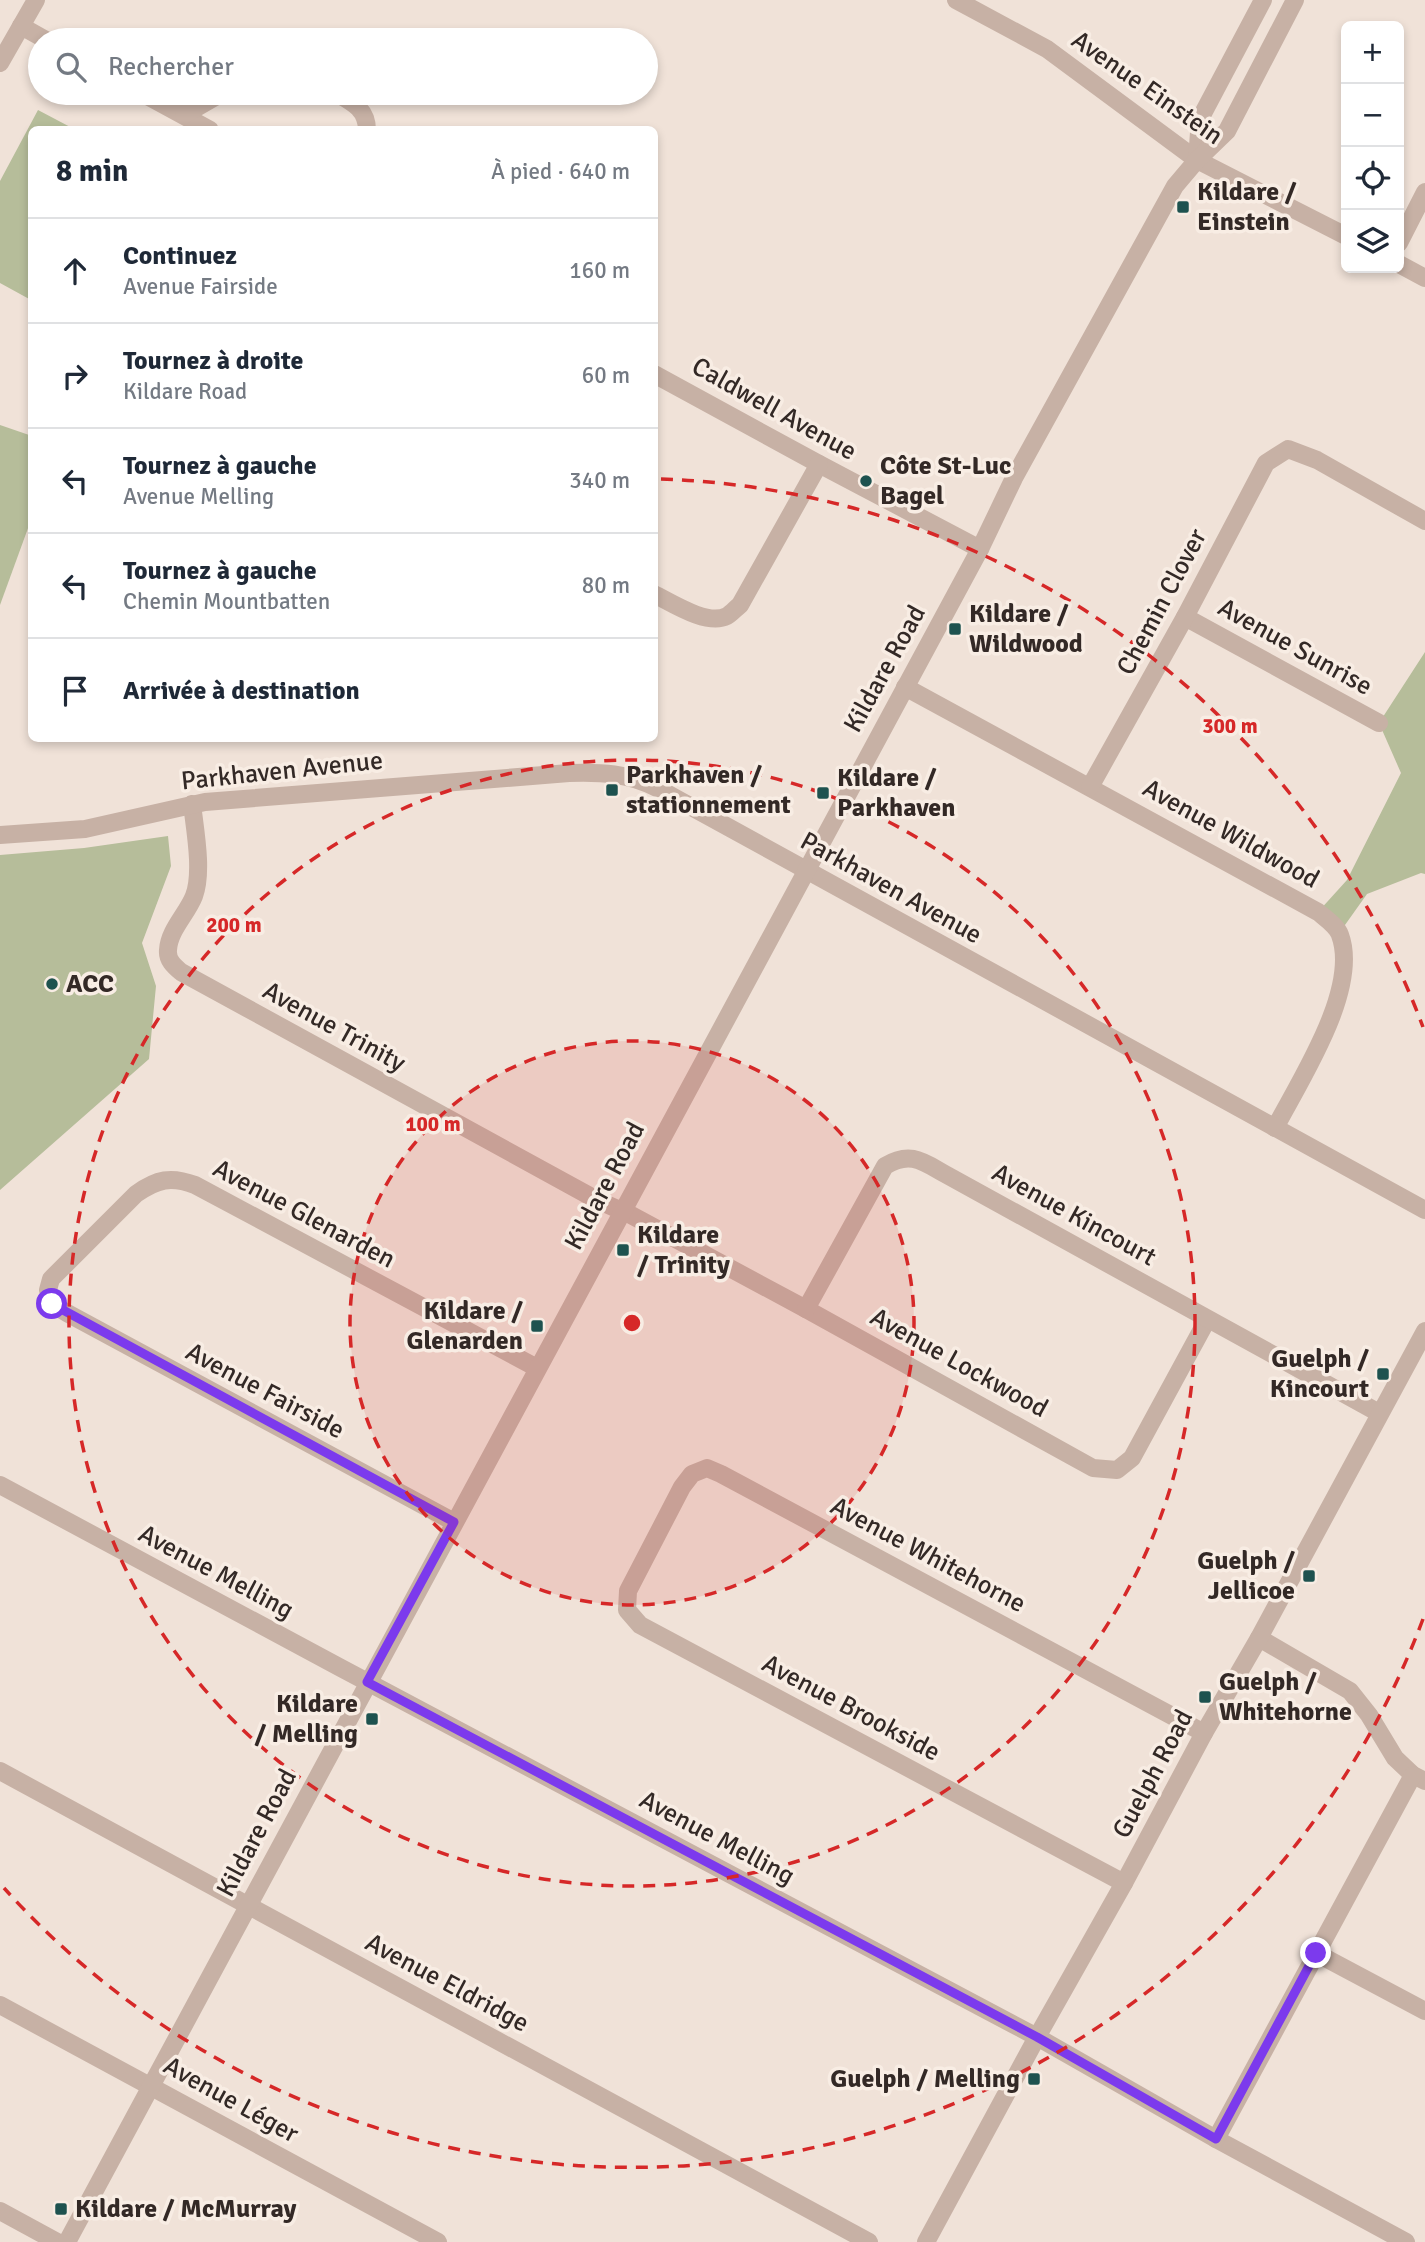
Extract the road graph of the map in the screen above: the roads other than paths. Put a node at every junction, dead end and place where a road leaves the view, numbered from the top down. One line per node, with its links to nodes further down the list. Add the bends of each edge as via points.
1 (36, 0): 5 (street)
2 (956, 0): 14 (street, Avenue Einstein, via 1047,48)
3 (1263, 0): 14 (street, via 1200,119)
4 (1295, 0): 14 (street, Kildare Road, via 1227,131)
5 (21, 26): 6 (street); 7 (street)
6 (28, 30)
7 (0, 63)
8 (164, 105): 11 (street)
9 (202, 105): 11 (street)
10 (358, 105): 13 (street)
11 (184, 116): 12 (street)
12 (203, 126)
13 (367, 126)
14 (1197, 160): 16 (street, Avenue Einstein); 23 (street, Kildare Road, via 1175,186 1089,339)
15 (1425, 192): 17 (street)
16 (1341, 233)
17 (1404, 233)
18 (1404, 267): 19 (street)
19 (1425, 278)
20 (658, 376): 21 (street, Caldwell Avenue)
21 (819, 464): 23 (street, Caldwell Avenue); 24 (street, via 740,605 727,617 710,618 687,611)
22 (1425, 521): 25 (street, Chemin Clover, via 1317,460 1287,449 1266,463)
23 (980, 549): 26 (street, Kildare Road)
24 (658, 595)
25 (1185, 617): 27 (street, Avenue Sunrise); 28 (street, Chemin Clover)
26 (905, 687): 28 (street, Avenue Wildwood); 31 (street, Kildare Road)
27 (1379, 723)
28 (1090, 787): 32 (street, Avenue Wildwood, via 1318,912 1339,932 1346,959 1342,990)
29 (192, 804): 30 (street, Parkhaven Avenue, via 85,829); 31 (street, Parkhaven Avenue, via 614,773 648,783); 34 (street, Avenue Trinity, via 197,883 169,942 168,955 181,972)
30 (0, 835)
31 (805, 870): 32 (street, Parkhaven Avenue); 34 (street, Kildare Road)
32 (1275, 1128): 33 (street, Parkhaven Avenue)
33 (1425, 1210)
34 (622, 1211): 36 (street, Avenue Lockwood); 39 (street, Kildare Road)
35 (52, 1304): 39 (street, Avenue Glenarden, via 51,1279 136,1194 149,1185 179,1179); 42 (street, Avenue Fairside)
36 (806, 1309): 37 (street, Avenue Lockwood, via 1093,1468 1117,1470 1132,1458); 37 (street, Avenue Kincourt, via 885,1166 907,1157 920,1160)
37 (1208, 1320): 40 (street, Avenue Kincourt)
38 (1425, 1331): 40 (street, Guelph Road)
39 (537, 1368): 42 (street, Kildare Road)
40 (1379, 1413): 44 (street, Guelph Road)
41 (0, 1485): 45 (street, Avenue Melling)
42 (454, 1522): 45 (street, Kildare Road)
43 (654, 1538): 46 (street, Avenue Whitehorne, via 682,1487 692,1474 706,1468); 49 (street, Avenue Brookside, via 628,1591 627,1610 640,1625)
44 (1259, 1638): 46 (street, Guelph Road); 48 (street, via 1350,1691 1395,1758)
45 (367, 1682): 50 (street, Kildare Road); 54 (street, Avenue Melling)
46 (1204, 1733): 49 (street, Guelph Road)
47 (0, 1770): 50 (street, Avenue Eldridge)
48 (1419, 1778): 51 (street)
49 (1124, 1883): 54 (street, Guelph Road)
50 (248, 1905): 55 (street, Kildare Road); 61 (street, Avenue Eldridge)
51 (1316, 1953): 53 (street); 56 (street)
52 (0, 2005): 55 (street, Avenue Léger)
53 (1425, 2011)
54 (1037, 2037): 56 (street, Avenue Melling); 62 (street, Guelph Road)
55 (152, 2087): 59 (street, Kildare Road); 60 (street, Avenue Léger)
56 (1216, 2139): 63 (street, Avenue Melling)
57 (0, 2211): 58 (street)
58 (57, 2242)
59 (66, 2242)
60 (438, 2242)
61 (869, 2242)
62 (926, 2242)
63 (1406, 2242)

